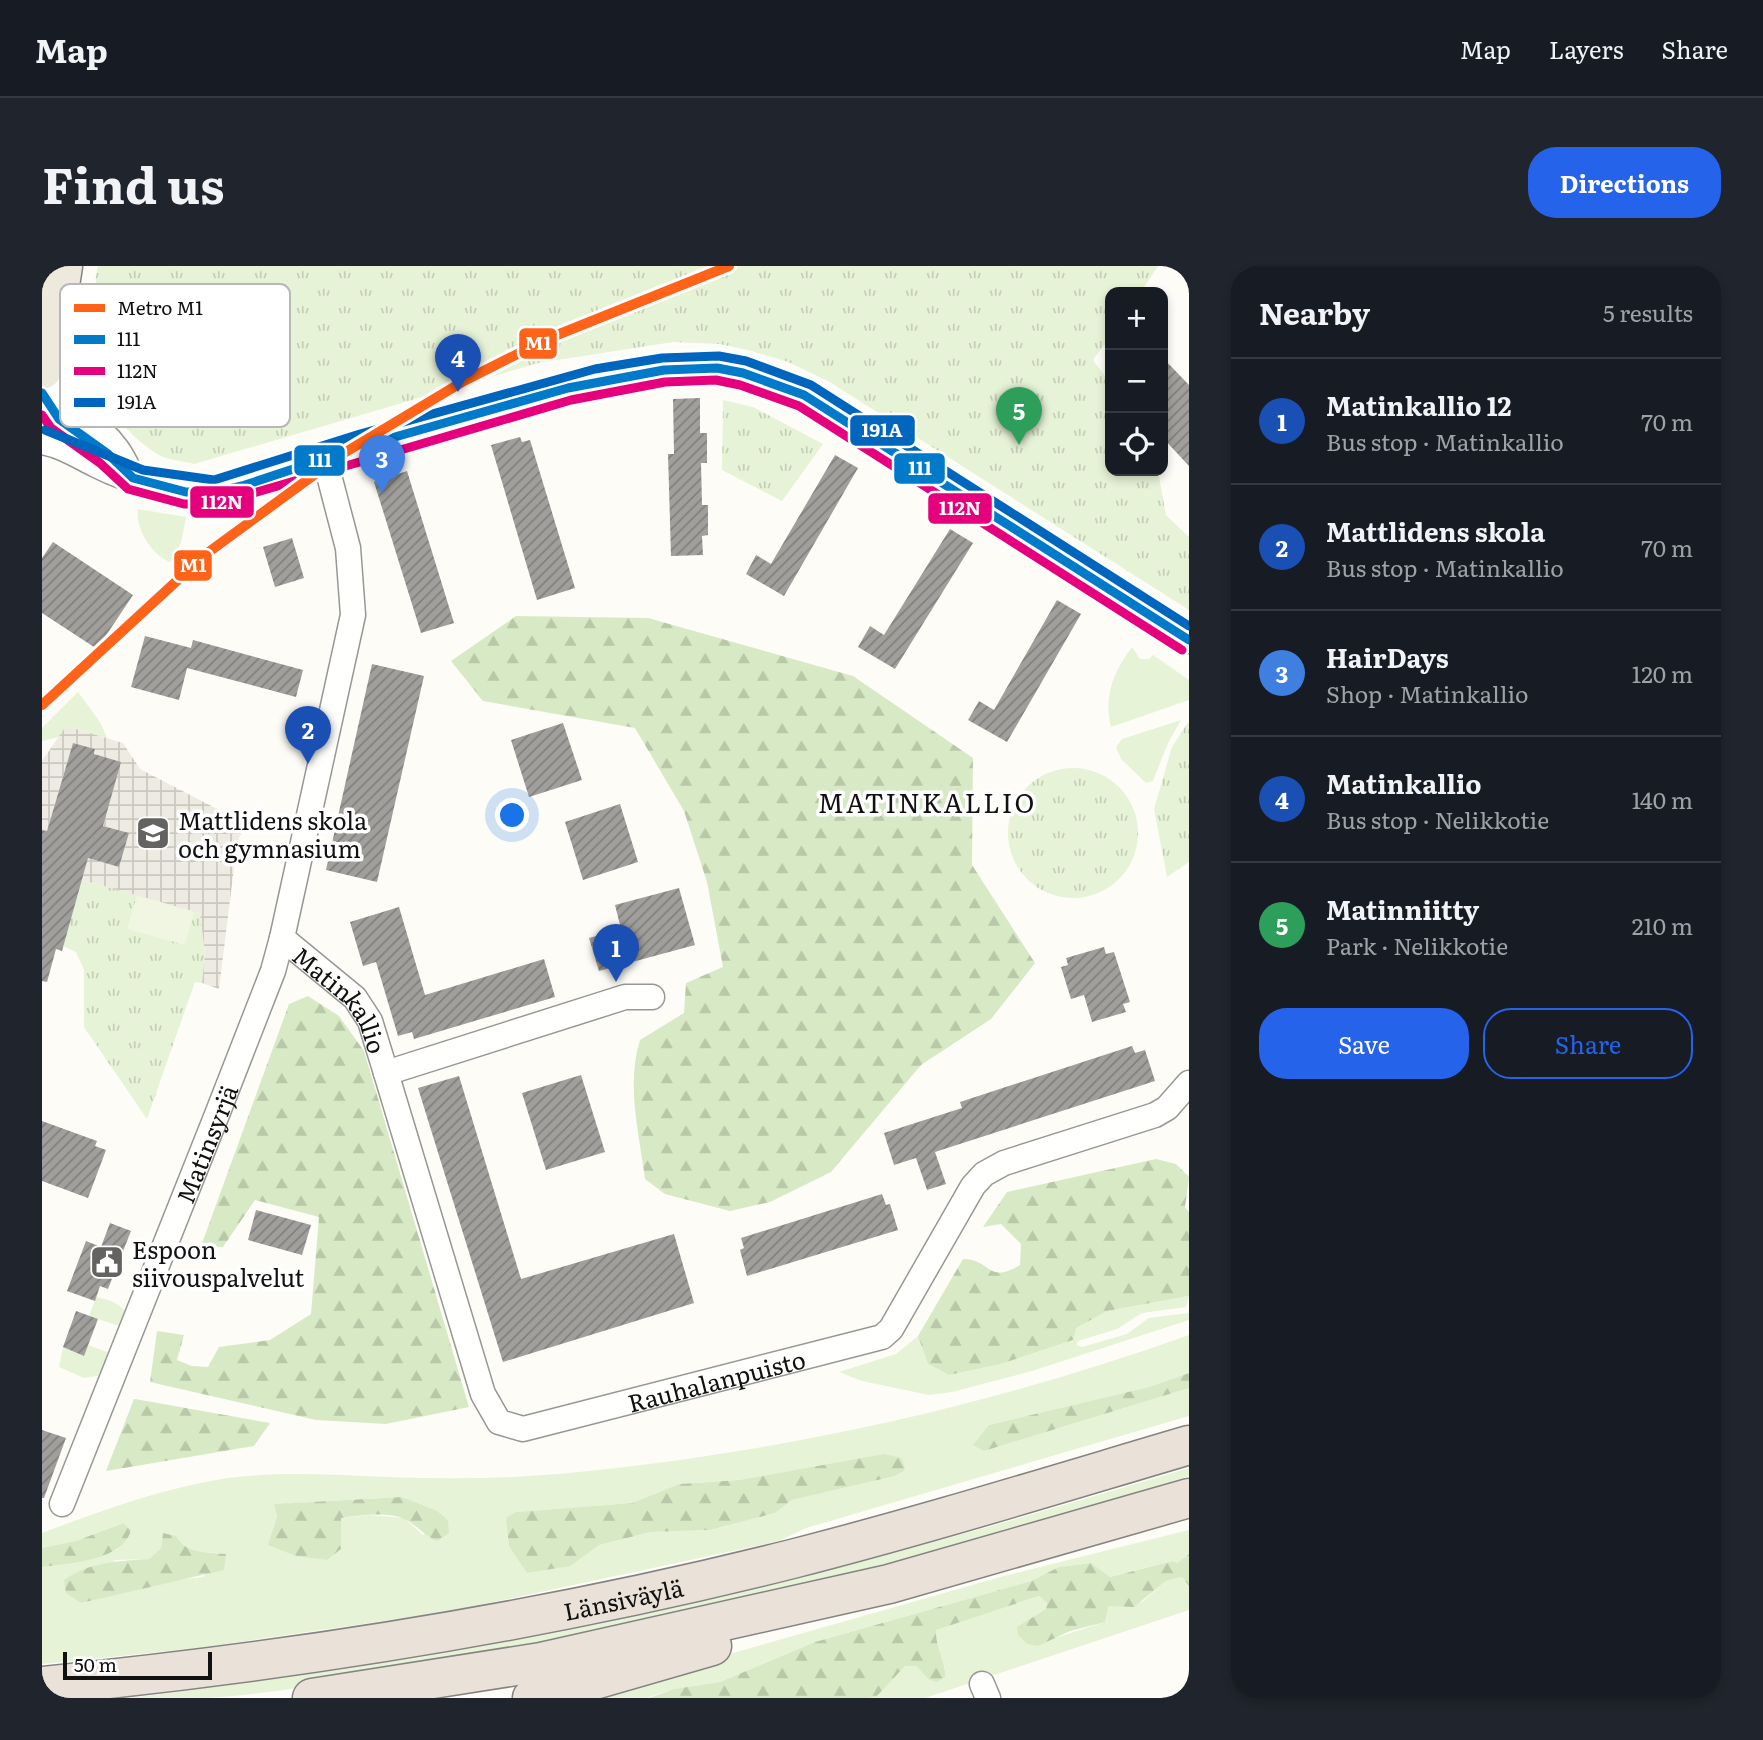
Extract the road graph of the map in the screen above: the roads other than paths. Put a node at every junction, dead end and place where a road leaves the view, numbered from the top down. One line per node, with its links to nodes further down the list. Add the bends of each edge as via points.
1 (53, 266): 3 (main road)
2 (63, 266): 4 (main road)
3 (42, 280)
4 (44, 374): 5 (street); 6 (street)
5 (60, 396)
6 (60, 420)
7 (70, 427): 11 (street)
8 (93, 427): 11 (street, via 116,447)
9 (42, 442): 11 (street)
10 (325, 460): 11 (street, via 216,492 168,490); 12 (street, via 598,381 664,370 717,368 743,373 804,395); 13 (street, Matinkallio, via 348,548 353,615)
11 (133, 478)
12 (1188, 640)
13 (282, 938): 15 (street, Matinkallio, via 355,998 370,1020); 19 (street, Matinsyrjä, via 273,971)
14 (652, 997): 15 (street, Matinkallio, via 625,997)
15 (386, 1073): 16 (street, Rauhalanpuisto, via 483,1394 499,1422 523,1429 882,1337 984,1174 1004,1163 1155,1115)
16 (1189, 1083)
17 (1189, 1445): 21 (highway, Länsiväylä, via 791,1559 580,1606 411,1638)
18 (1189, 1499): 20 (highway, Länsiväylä)
19 (62, 1504)
20 (888, 1584): 22 (highway, Länsiväylä, via 541,1661); 23 (highway, via 702,1650)
21 (42, 1686)
22 (312, 1698)
23 (532, 1698)

